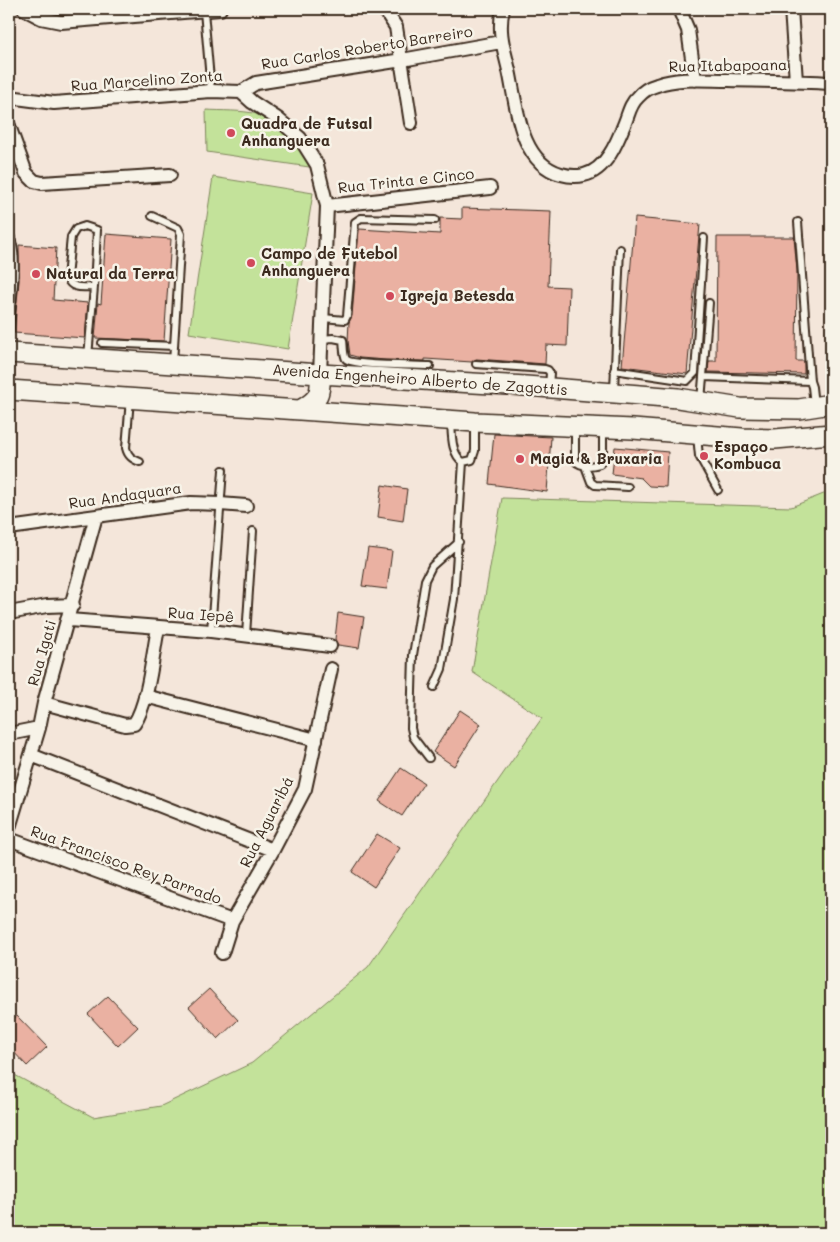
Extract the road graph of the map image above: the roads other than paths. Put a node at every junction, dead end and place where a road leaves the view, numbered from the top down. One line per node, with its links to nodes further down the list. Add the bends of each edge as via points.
1 (24, 9): 7 (street, via 41,18 61,22)
2 (220, 9): 7 (street)
3 (384, 9): 9 (street, via 396,27)
4 (502, 9): 8 (street, Rua Itabapoana, via 499,22)
5 (679, 9): 10 (street, via 688,30)
6 (791, 9): 11 (street)
7 (204, 11): 13 (lane)
8 (501, 42): 9 (street, Rua Carlos Roberto Barreiro); 10 (street, Rua Itabapoana, via 527,144 540,162 552,171 569,176 584,175 602,165 613,149 630,108 644,91 666,82)
9 (402, 60): 14 (street, Rua Carlos Roberto Barreiro, via 256,83); 16 (street)
10 (695, 80): 11 (street, Rua Itabapoana)
11 (796, 81): 12 (street, Rua Itabapoana)
12 (831, 83)
13 (211, 91): 14 (street, Rua Marcelino Zonta); 15 (street, Rua Marcelino Zonta, via 54,103)
14 (241, 92): 20 (street, Rua Marcelino Zonta, via 300,138 317,165)
15 (9, 97)
16 (410, 123)
17 (9, 126): 18 (street, via 26,173 34,181)
18 (170, 175)
19 (490, 188): 20 (street, Rua Trinta e Cinco)
20 (327, 206): 29 (street, Rua Marcelino Zonta)
21 (152, 216): 34 (lane, via 178,228 181,234)
22 (435, 220): 29 (lane, via 361,218 355,222 347,316 345,320)
23 (798, 222): 41 (lane)
24 (9, 233): 30 (lane, via 15,258)
25 (704, 238): 38 (lane, via 695,373 687,381)
26 (620, 249): 38 (lane)
27 (94, 287): 27 (lane, via 74,287 67,278 71,236 76,229 85,226 97,230); 35 (lane)
28 (710, 303): 40 (lane)
29 (323, 318): 31 (street, Rua Marcelino Zonta)
30 (9, 330)
31 (322, 339): 37 (lane, via 343,340 344,357 361,364); 39 (street, Rua Marcelino Zonta)
32 (102, 343): 34 (lane)
33 (9, 353): 35 (main road, Avenida Engenheiro Alberto de Zagottis)
34 (174, 355): 35 (main road, Avenida Engenheiro Alberto de Zagottis); 39 (main road, Avenida Engenheiro Alberto de Zagottis)
35 (88, 358)
36 (476, 364): 42 (lane, via 548,370)
37 (430, 366)
38 (614, 370): 44 (lane)
39 (320, 374): 42 (main road, Avenida Engenheiro Alberto de Zagottis); 48 (main road, via 316,401)
40 (704, 377): 41 (lane); 46 (lane)
41 (810, 382): 47 (lane)
42 (548, 388): 44 (main road, Avenida Engenheiro Alberto de Zagottis)
43 (9, 390): 45 (main road)
44 (614, 393): 46 (main road, Avenida Engenheiro Alberto de Zagottis)
45 (130, 398): 48 (main road); 55 (lane, via 126,448 132,459)
46 (701, 402): 47 (main road, Avenida Engenheiro Alberto de Zagottis, via 774,409)
47 (822, 405)
48 (302, 409): 49 (main road)
49 (451, 420): 50 (main road); 56 (lane, via 456,453)
50 (475, 422): 51 (main road); 56 (lane, via 475,451 472,460)
51 (575, 426): 52 (main road); 57 (lane, via 575,461)
52 (603, 428): 53 (main road); 57 (lane, via 600,464)
53 (697, 434): 54 (main road, via 775,439); 60 (lane, via 699,456)
54 (831, 434)
55 (140, 462)
56 (463, 462): 66 (lane)
57 (585, 466): 59 (lane, via 595,485)
58 (223, 470): 61 (lane)
59 (628, 487)
60 (718, 490)
61 (220, 504): 62 (street, Rua Andaquara); 63 (street, Rua Andaquara, via 191,503); 71 (lane)
62 (246, 506)
63 (96, 516): 64 (street, Rua Andaquara); 67 (street, Rua Igati)
64 (9, 528)
65 (253, 531): 72 (lane)
66 (459, 542): 75 (lane, via 454,599 442,669); 82 (lane, via 432,566 426,580 413,655 411,728 413,737)
67 (72, 605): 68 (street); 69 (street, Rua Igati)
68 (9, 613)
69 (69, 620): 70 (street, Rua Iepê); 77 (street, Rua Igati)
70 (158, 628): 71 (street, Rua Iepê); 76 (street)
71 (211, 631): 72 (street, Rua Iepê)
72 (246, 635): 73 (street, Rua Iepê)
73 (330, 646)
74 (331, 669): 80 (street, Rua Aguaribá)
75 (434, 687)
76 (145, 696): 77 (street, via 139,717 134,724 125,725); 80 (street)
77 (44, 703): 78 (street, Rua Igati)
78 (39, 728): 79 (street); 81 (street, Rua Igati)
79 (9, 734)
80 (316, 740): 85 (street, Rua Aguaribá, via 304,789)
81 (32, 755): 83 (street, Rua Igati); 85 (street)
82 (429, 758)
83 (9, 828)
84 (9, 839): 86 (street, Rua Francisco Rey Parrado)
85 (273, 850): 86 (street, Rua Aguaribá)
86 (232, 921): 87 (street, Rua Aguaribá)
87 (222, 954)

